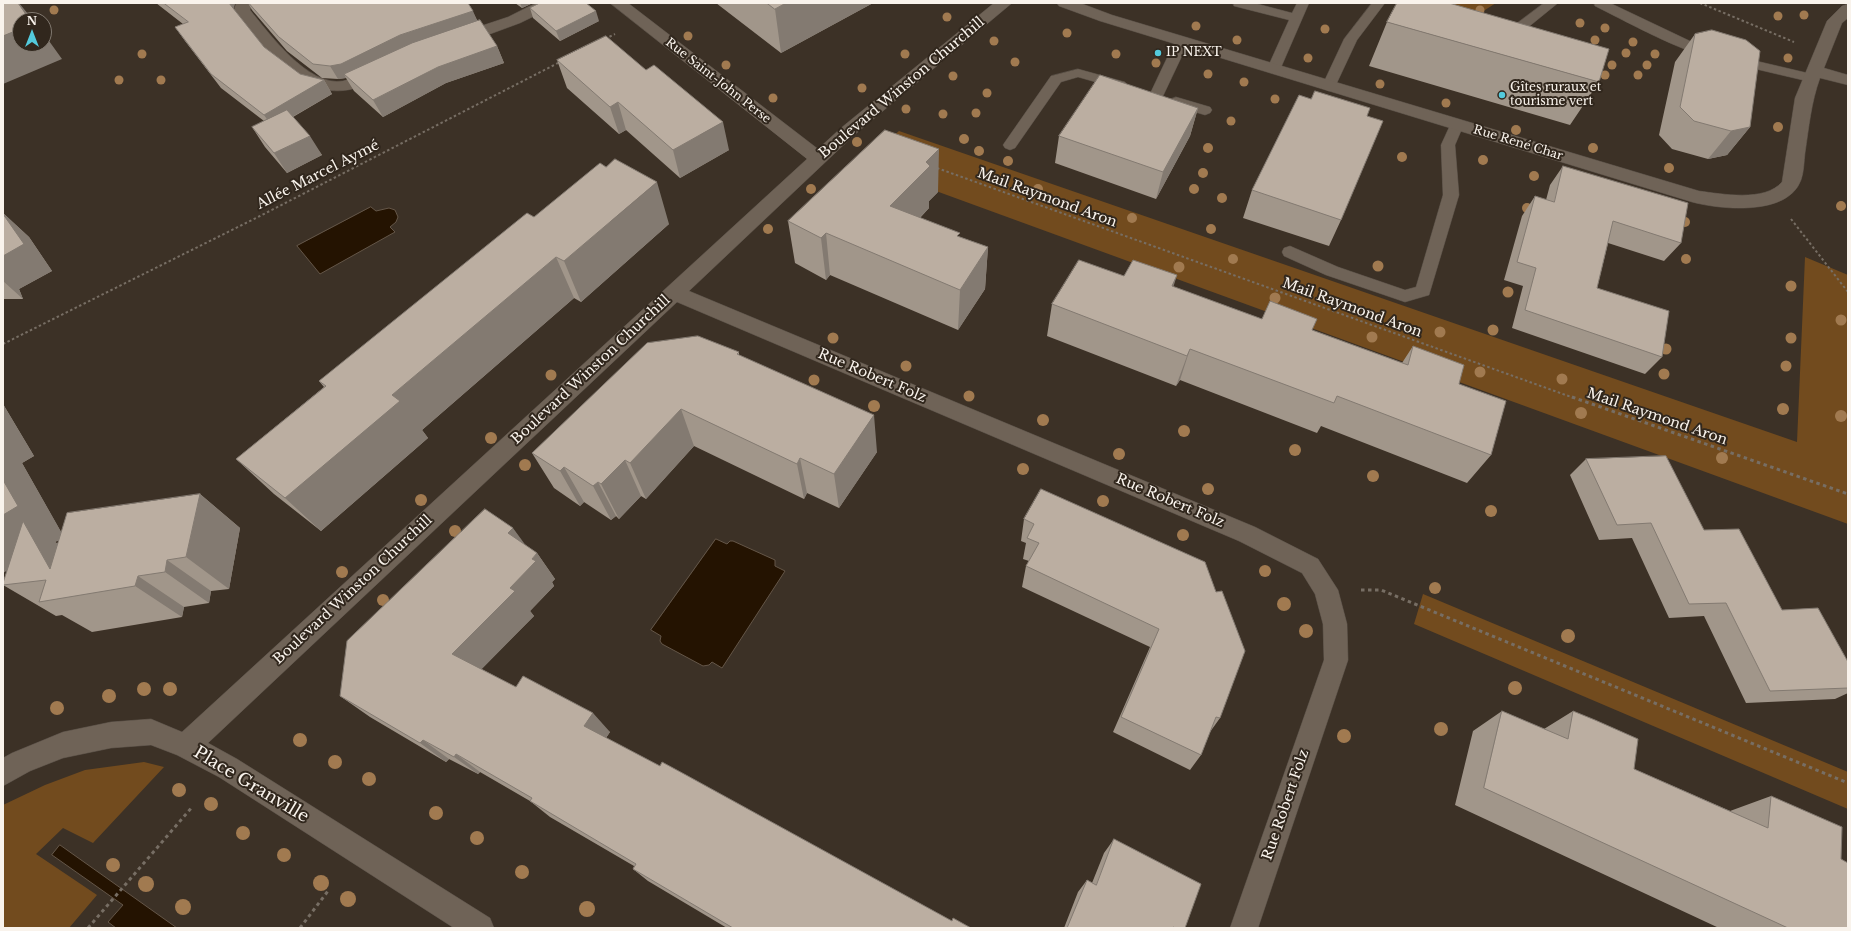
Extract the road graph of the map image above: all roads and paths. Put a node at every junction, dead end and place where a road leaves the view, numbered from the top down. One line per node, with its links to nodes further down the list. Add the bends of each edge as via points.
1 (244, 3): 21 (street, via 242,10 280,56 315,82 338,87 353,84)
2 (549, 3): 17 (street, via 514,20)
3 (618, 3): 14 (street, Rue Saint-John Perse)
4 (1004, 3): 30 (street, Boulevard Winston Churchill, via 847,132)
5 (1066, 3): 15 (street, Rue René Char)
6 (1239, 3): 13 (lane)
7 (1303, 3): 13 (lane)
8 (1379, 3): 25 (lane, via 1351,39)
9 (1552, 3): 18 (lane)
10 (1600, 3): 23 (lane, via 1687,45 1739,62)
11 (1700, 3): 19 (path)
12 (1848, 9): 19 (street, Rue René Char, via 1835,21)
13 (1296, 18): 22 (lane)
14 (640, 20): 16 (path); 30 (street, Rue Saint-John Perse)
15 (1182, 41): 22 (street, Rue René Char); 26 (lane)
16 (598, 42)
17 (442, 44)
18 (1496, 46)
19 (1821, 53): 23 (street, Rue René Char)
20 (563, 60): 36 (path, Allée Marcel Aymé, via 260,216)
21 (393, 64)
22 (1274, 70): 25 (street, Rue René Char)
23 (1812, 75): 24 (street); 32 (street, Rue René Char, via 1804,98 1792,180 1784,191)
24 (1848, 80)
25 (1329, 86): 28 (street, Rue René Char)
26 (1156, 96): 27 (lane); 29 (lane, via 1078,73 1056,79)
27 (1205, 110)
28 (1457, 124): 32 (street, Rue René Char, via 1699,197 1749,202); 33 (lane, via 1448,145 1452,195 1423,291 1405,296 1332,271)
29 (1010, 145)
30 (819, 159): 35 (street, Boulevard Winston Churchill)
31 (934, 167): 37 (path, Mail Raymond Aron, via 1616,414)
32 (1769, 198): 34 (path, via 1787,215)
33 (1290, 252)
34 (1848, 292)
35 (675, 294): 38 (street, Rue Robert Folz, via 1247,534 1310,566); 39 (street, Boulevard Winston Churchill)
36 (3, 344)
37 (1848, 494)
38 (1326, 590): 41 (path, via 1381,590); 47 (street, Rue Robert Folz, via 1335,624 1336,660)
39 (186, 746): 40 (street, Place Granville, via 151,732 110,735 63,746 21,762); 46 (street, Place Granville, via 228,768)
40 (3, 773)
41 (1848, 783)
42 (193, 806): 44 (path)
43 (328, 891): 45 (path)
44 (88, 928)
45 (300, 928)
46 (480, 928)
47 (1244, 928)

